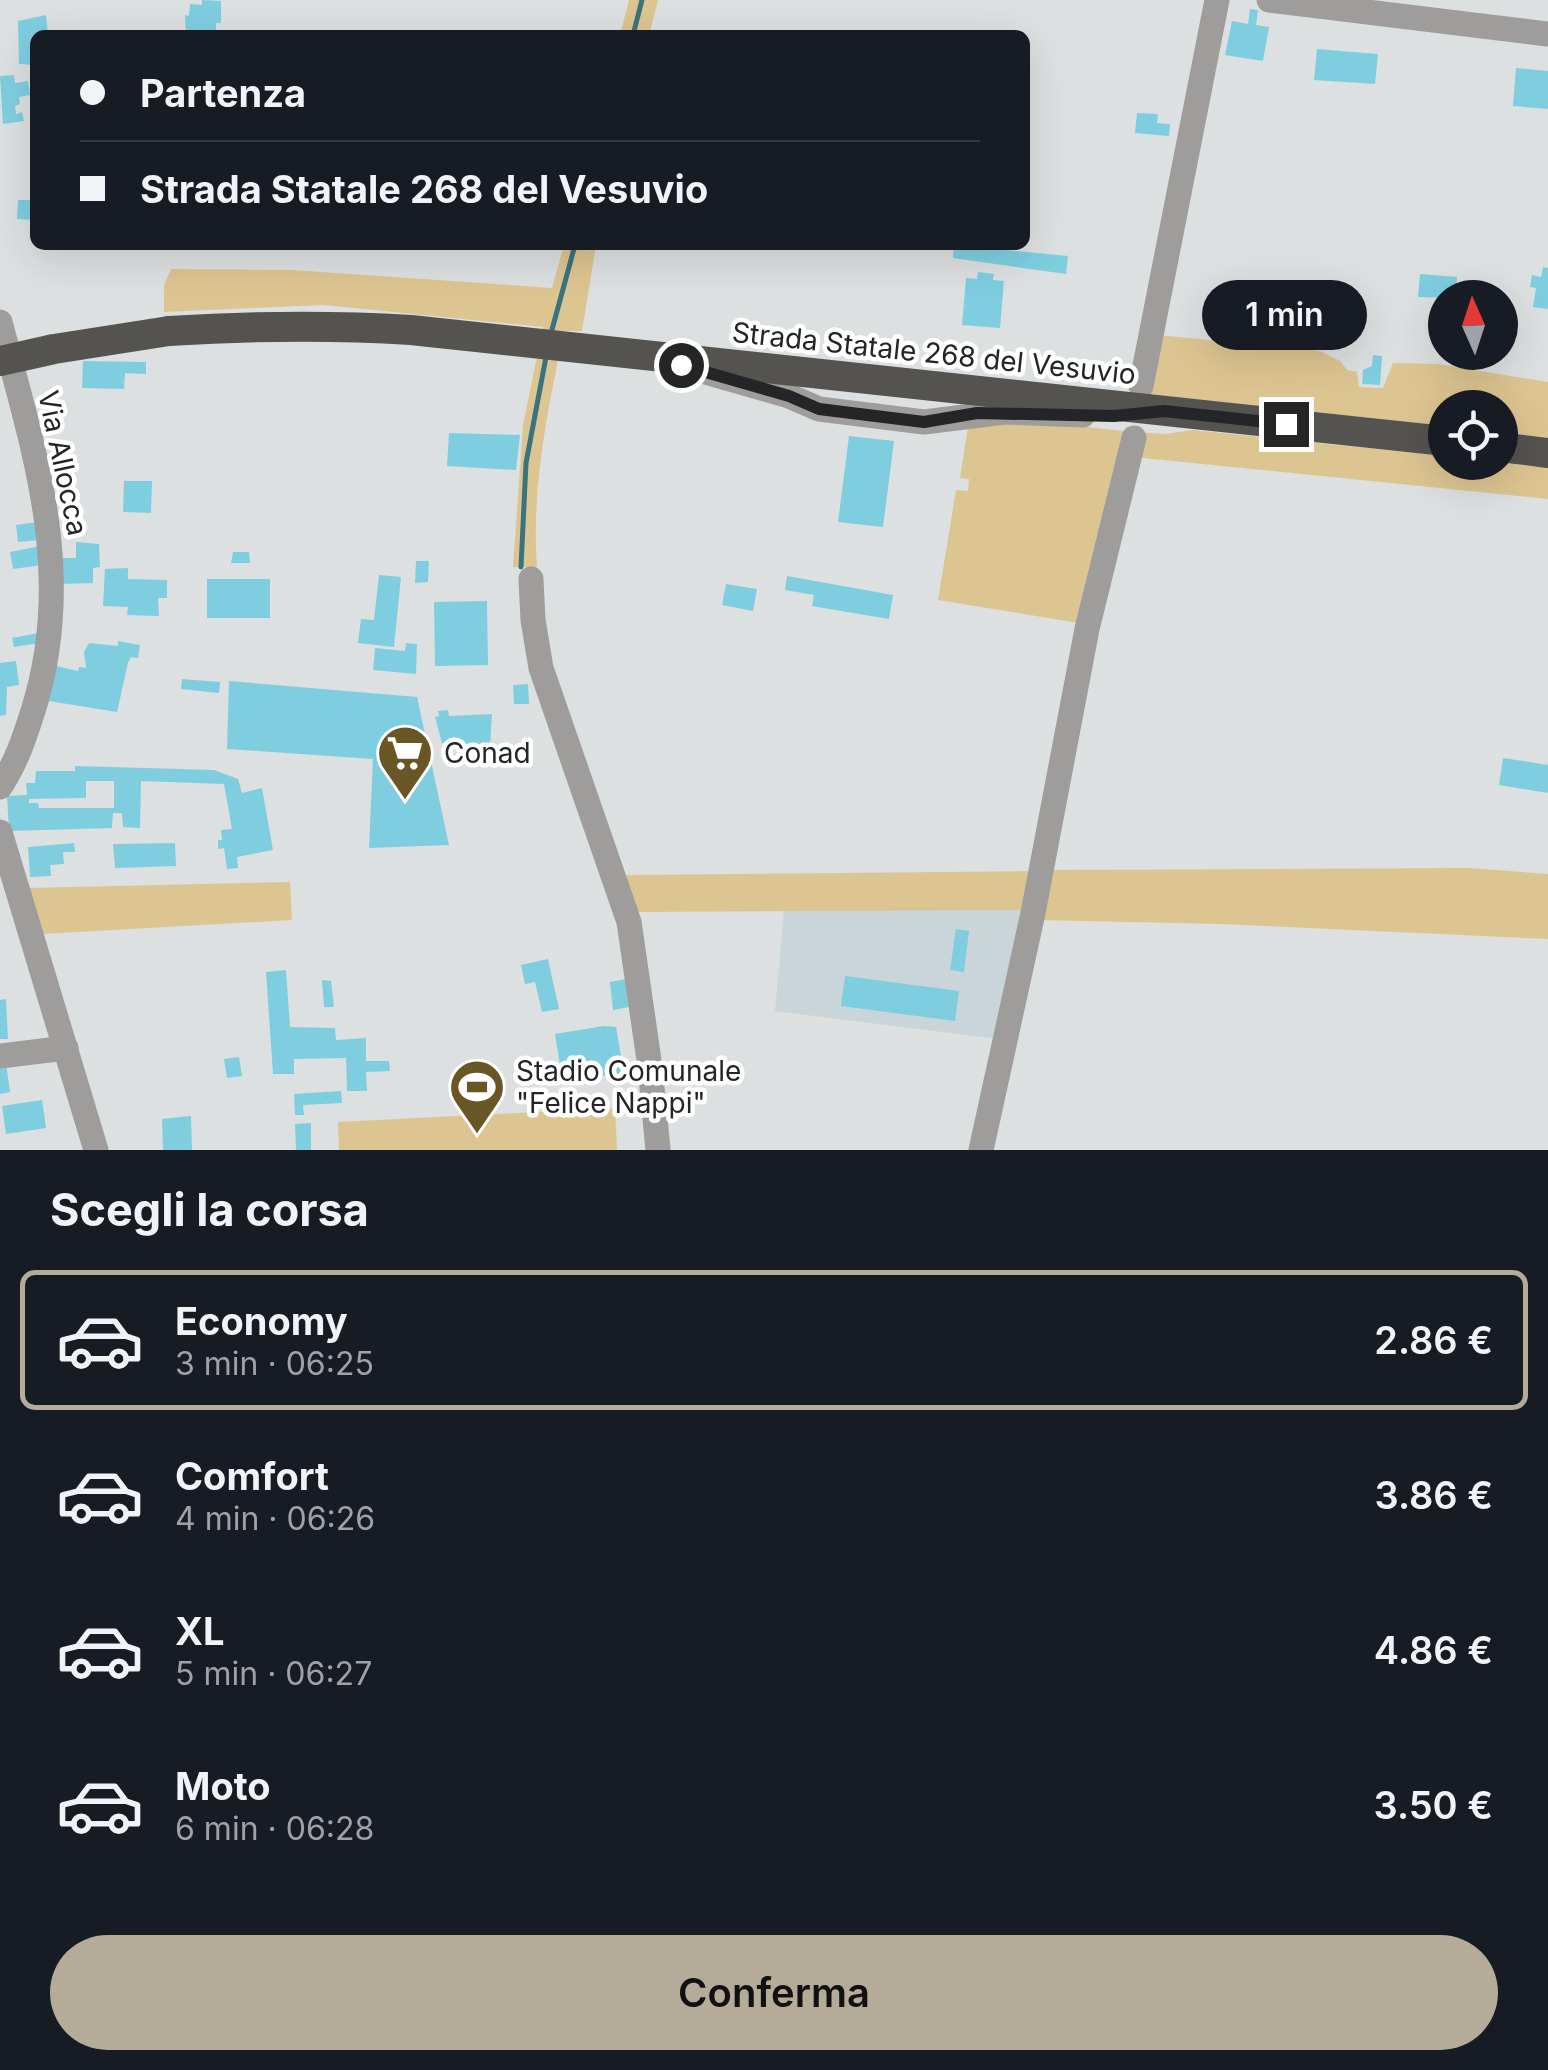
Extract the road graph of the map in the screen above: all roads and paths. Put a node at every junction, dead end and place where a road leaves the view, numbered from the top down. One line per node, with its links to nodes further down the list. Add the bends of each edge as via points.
1 (1217, 0): 6 (street)
2 (1269, 0): 3 (street)
3 (1548, 34)
4 (0, 322): 12 (street, Via Allocca, via 50,533 53,613 35,704 17,761)
5 (0, 361): 8 (highway, Strada Statale 268 del Vesuvio, bridge, via 169,331 337,326)
6 (1142, 386)
7 (1134, 438): 18 (street, via 1087,629)
8 (1428, 439)
9 (1518, 449): 10 (highway)
10 (1548, 453)
11 (531, 580): 17 (street, via 541,668 629,922)
12 (0, 787)
13 (0, 832): 14 (street)
14 (66, 1048): 15 (street); 16 (street)
15 (0, 1056)
16 (96, 1150)
17 (658, 1150)
18 (982, 1150)

